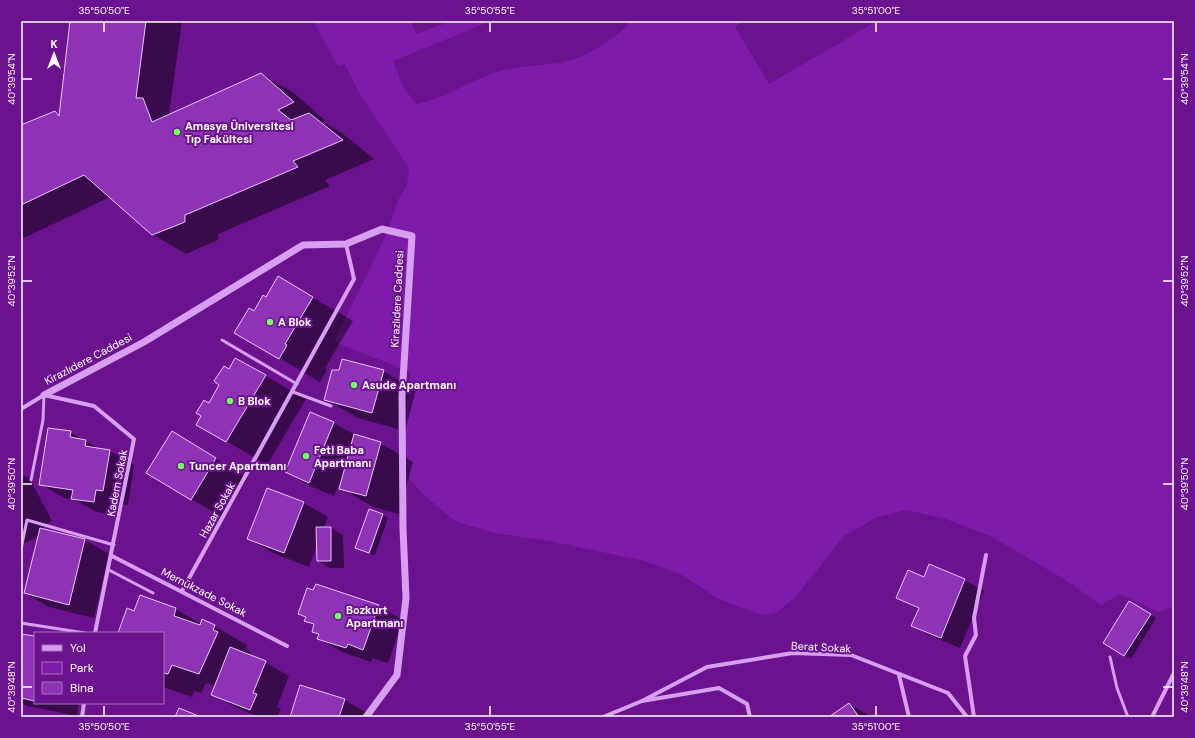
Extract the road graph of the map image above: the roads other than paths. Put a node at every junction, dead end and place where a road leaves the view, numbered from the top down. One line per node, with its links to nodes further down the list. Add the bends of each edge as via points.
1 (346, 244): 3 (street, Hazar Sokak, via 354,279); 5 (street, Kirazlıdere Caddesi, via 303,245 144,342); 26 (street, Kirazlıdere Caddesi, via 382,229 412,236 402,396 406,598 397,675)
2 (222, 340): 3 (lane)
3 (297, 384): 4 (street, Hazar Sokak)
4 (293, 392): 6 (lane); 15 (street, Hazar Sokak)
5 (44, 395): 7 (street); 8 (lane, via 43,420); 9 (street, Kadem Sokak, via 94,406 134,439)
6 (331, 406)
7 (21, 409)
8 (31, 480)
9 (114, 545): 10 (lane, via 27,520); 12 (street, Kadem Sokak)
10 (21, 549)
11 (986, 555): 31 (street, via 974,618 976,635 965,656)
12 (112, 556): 13 (street, Kadem Sokak); 15 (street, Memükzade Sokak)
13 (109, 570): 14 (lane); 18 (street, Kadem Sokak)
14 (153, 592)
15 (182, 592): 19 (street, Memükzade Sokak)
16 (21, 623): 17 (lane)
17 (79, 632)
18 (95, 632)
19 (287, 646)
20 (1110, 657): 32 (lane, via 1117,688)
21 (1174, 673): 33 (street)
22 (899, 676): 23 (street, Berat Sokak, via 851,655 793,653 707,667); 29 (street); 30 (street, Berat Sokak, via 948,693)
23 (642, 701): 27 (street); 28 (street, via 719,688 747,704)
24 (84, 704): 25 (street)
25 (82, 717)
26 (366, 717)
27 (603, 717)
28 (750, 717)
29 (909, 717)
30 (967, 717)
31 (974, 717)
32 (1128, 717)
33 (1152, 717)

